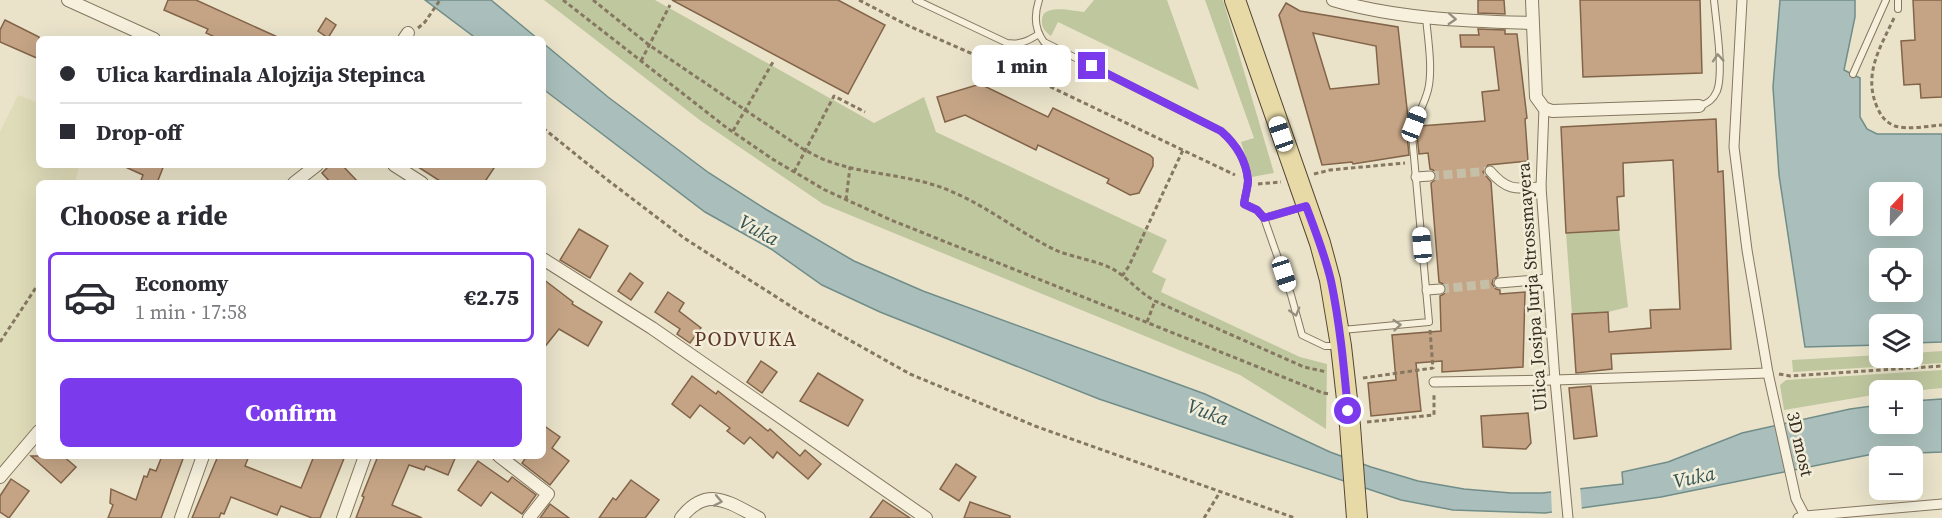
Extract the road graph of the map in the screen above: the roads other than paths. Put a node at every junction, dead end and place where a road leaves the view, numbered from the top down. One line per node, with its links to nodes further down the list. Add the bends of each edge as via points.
1 (68, 0): 15 (street)
2 (916, 0): 14 (lane, via 1007,43 1027,42)
3 (1039, 0): 14 (lane, via 1034,14)
4 (1235, 0): 27 (main road)
5 (1333, 0): 12 (street)
6 (1532, 0): 13 (street, Ulica Josipa Jurja Strossmayera)
7 (1714, 0): 17 (lane, one-way to 7, via 1712,99 1720,76)
8 (1742, 0): 35 (street, 3D most, via 1734,147)
9 (1886, 0): 16 (lane)
10 (1898, 0): 11 (lane)
11 (1898, 9)
12 (1426, 18): 13 (street, one-way to 13); 23 (lane, via 1430,79 1412,135)
13 (1532, 22): 18 (street, Ulica Josipa Jurja Strossmayera, via 1536,97)
14 (1039, 34): 28 (lane, via 1054,48 1221,131 1241,155 1248,181 1244,204)
15 (147, 36)
16 (1853, 74)
17 (1699, 105): 18 (street, via 1552,111)
18 (1544, 108): 26 (street, Ulica Josipa Jurja Strossmayera)
19 (313, 168): 24 (street)
20 (399, 168): 25 (street)
21 (1490, 171): 26 (street, via 1500,183 1518,189)
22 (1430, 176): 23 (street)
23 (1416, 177): 33 (lane)
24 (298, 180)
25 (417, 180)
26 (1541, 187): 30 (street, Ulica Josipa Jurja Strossmayera)
27 (1306, 206): 28 (lane); 34 (main road, via 1330,280)
28 (1264, 218): 34 (lane, one-way to 34, via 1302,335 1325,346)
29 (546, 261): 51 (street, via 652,327)
30 (1547, 279): 31 (street); 36 (street, Ulica Josipa Jurja Strossmayera)
31 (1499, 284)
32 (1440, 289): 33 (street)
33 (1427, 290): 34 (lane, one-way to 33, via 1430,322)
34 (1340, 338): 44 (main road, via 1347,396 1357,424)
35 (1768, 373): 36 (street); 45 (street, 3D most)
36 (1555, 380): 37 (street); 52 (street, Ulica Josipa Jurja Strossmayera)
37 (1434, 381)
38 (36, 435): 42 (street)
39 (202, 459): 46 (street)
40 (364, 459): 47 (street)
41 (503, 459): 48 (street, via 548,494)
42 (0, 477)
43 (1942, 504): 45 (street)
44 (1357, 515)
45 (1801, 517)
46 (181, 518)
47 (343, 518)
48 (529, 518)
49 (681, 518): 50 (street, one-way to 50, via 689,507 704,498 723,500)
50 (759, 518)
51 (926, 518)
52 (1568, 518)

